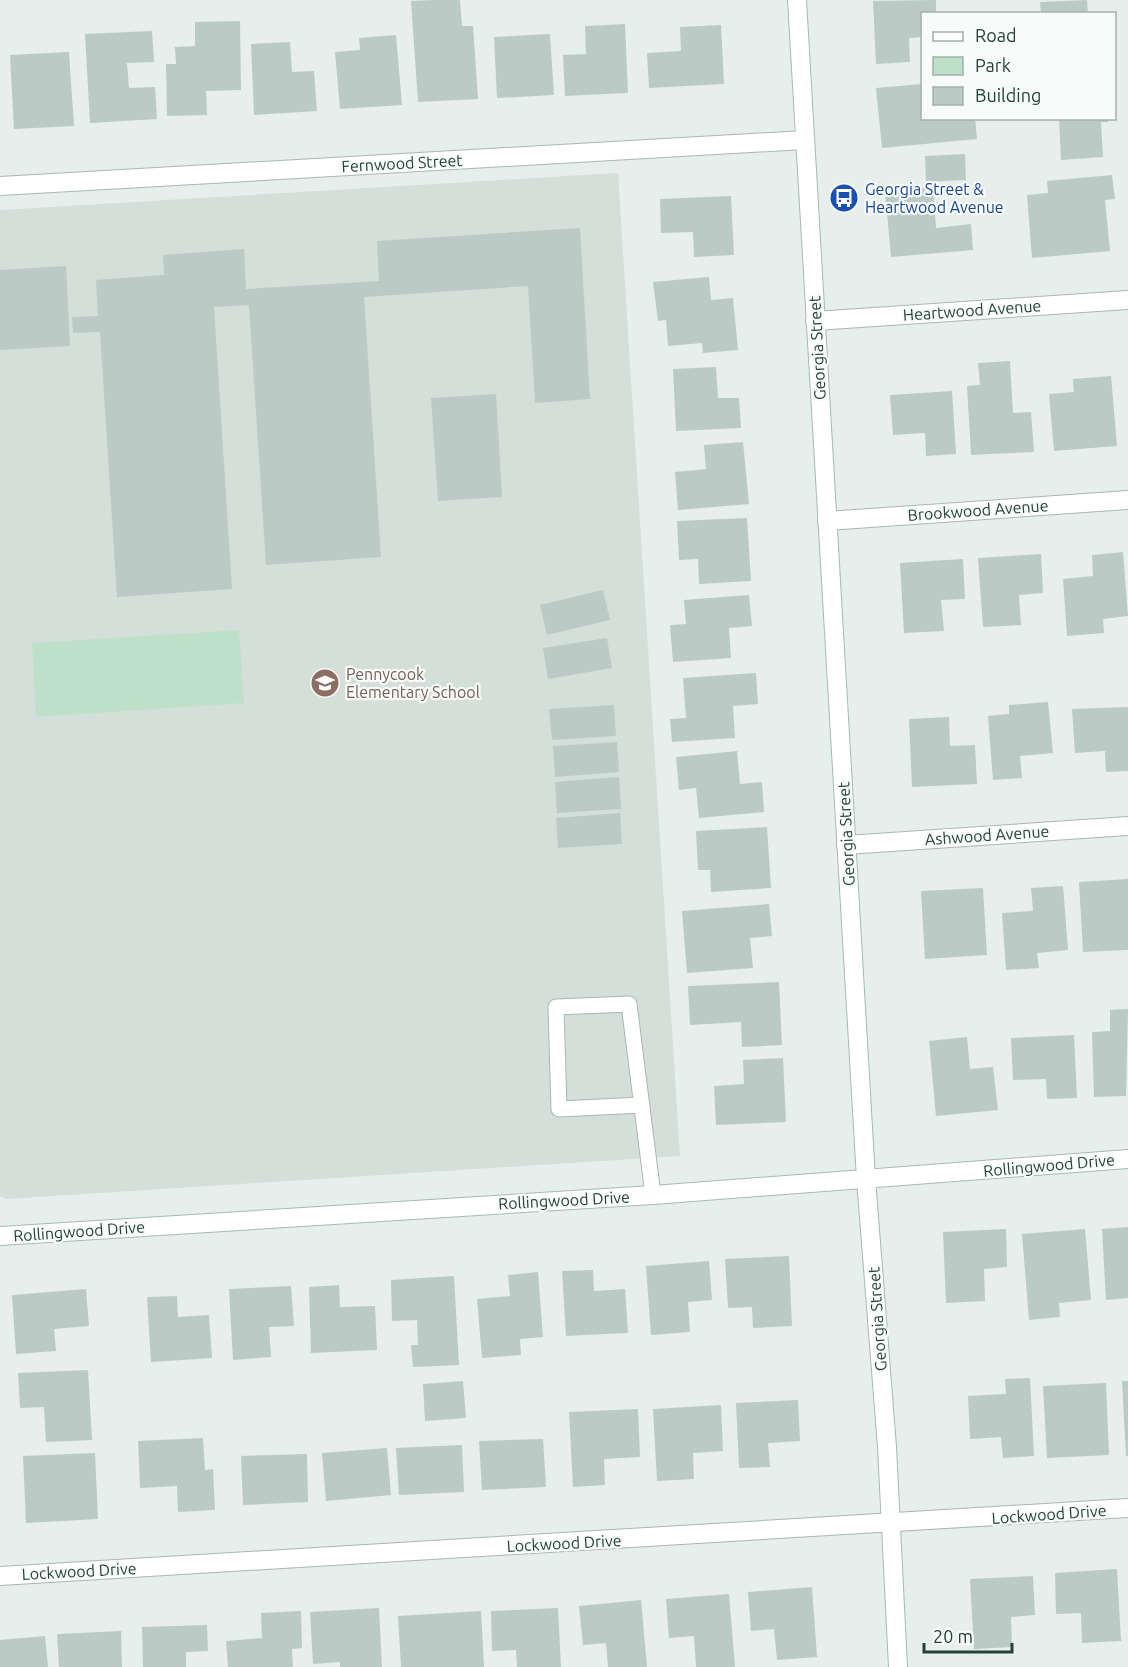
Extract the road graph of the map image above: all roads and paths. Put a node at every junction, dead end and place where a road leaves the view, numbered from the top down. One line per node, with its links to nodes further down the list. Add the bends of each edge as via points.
1 (796, 0): 2 (street, Georgia Street)
2 (805, 140): 3 (street, Fernwood Street); 5 (street, Georgia Street)
3 (0, 186)
4 (1128, 300): 5 (street, Heartwood Avenue)
5 (815, 321): 7 (street, Georgia Street)
6 (1128, 500): 7 (street, Brookwood Avenue)
7 (827, 521): 9 (street, Georgia Street)
8 (1128, 826): 9 (street, Ashwood Avenue)
9 (846, 845): 12 (street, Georgia Street)
10 (642, 1105): 10 (lane, via 629,1004 556,1007 559,1109); 13 (lane)
11 (1128, 1159): 12 (street, Rollingwood Drive)
12 (866, 1179): 13 (street, Rollingwood Drive); 16 (street, Georgia Street)
13 (653, 1195): 14 (street, Rollingwood Drive)
14 (0, 1236)
15 (1128, 1508): 16 (street, Lockwood Drive)
16 (891, 1524): 17 (street, Lockwood Drive); 18 (street, Georgia Street)
17 (0, 1576)
18 (898, 1667)

